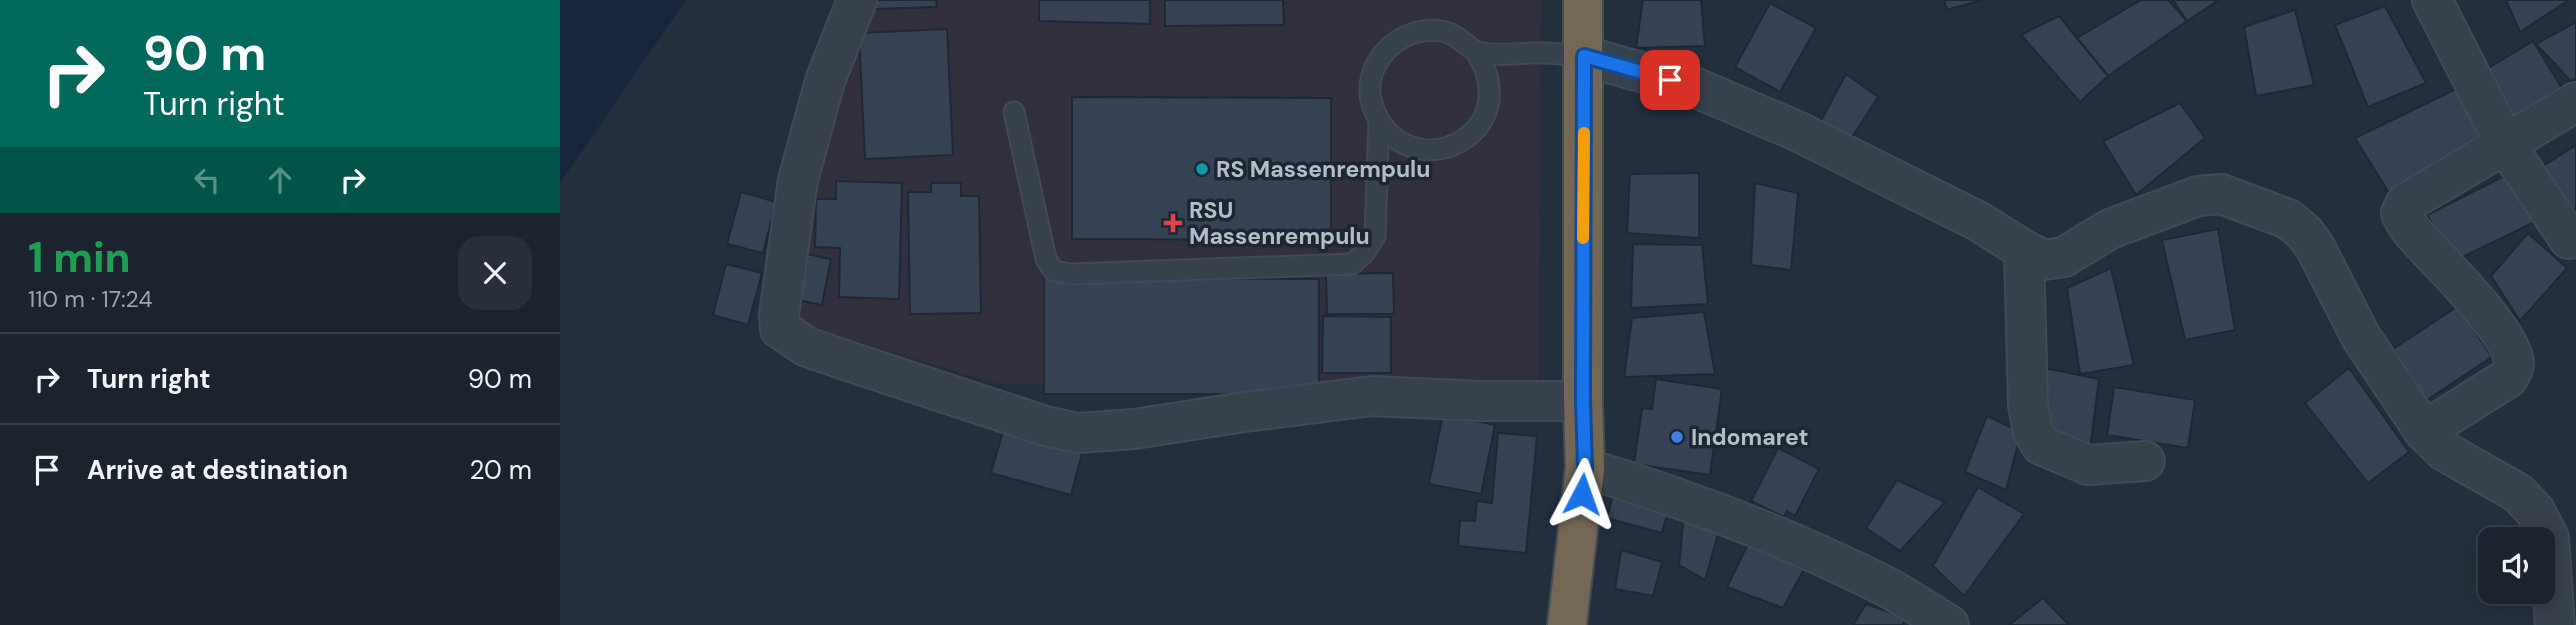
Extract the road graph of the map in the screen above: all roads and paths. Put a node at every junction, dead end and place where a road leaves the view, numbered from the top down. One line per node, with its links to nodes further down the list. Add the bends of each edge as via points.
1 (857, 0): 12 (street, via 825,80 799,180 779,315 780,329 790,337 1004,413 1079,433 1372,396)
2 (1583, 0): 5 (highway)
3 (2432, 0): 9 (street)
4 (1476, 52): 5 (lane); 8 (lane, via 1443,31 1404,36 1388,47 1370,82); 8 (lane, via 1486,68 1488,107 1480,125 1466,139 1448,148 1409,146)
5 (1597, 60): 11 (street, via 1694,87 1797,131 1978,220); 12 (highway)
6 (2576, 102): 9 (street)
7 (1014, 112): 8 (lane, via 1046,259 1054,271 1071,274 1352,264 1375,236)
8 (1378, 121)
9 (2506, 145): 10 (street); 13 (street, via 2406,203 2401,213 2405,225 2506,339 2514,366 2508,378)
10 (2569, 239)
11 (2024, 250): 13 (street, via 2044,260 2064,257 2110,229 2198,196 2221,194 2288,219 2315,247 2361,337); 14 (street, via 2028,405 2033,432 2042,444 2088,465)
12 (1583, 401): 15 (highway)
13 (2424, 431): 18 (street, via 2444,451 2518,493 2535,511 2549,538)
14 (2145, 461)
15 (1585, 468): 16 (highway); 17 (street, via 1766,533 1887,587)
16 (1567, 625)
17 (1949, 625)
18 (2555, 625)

